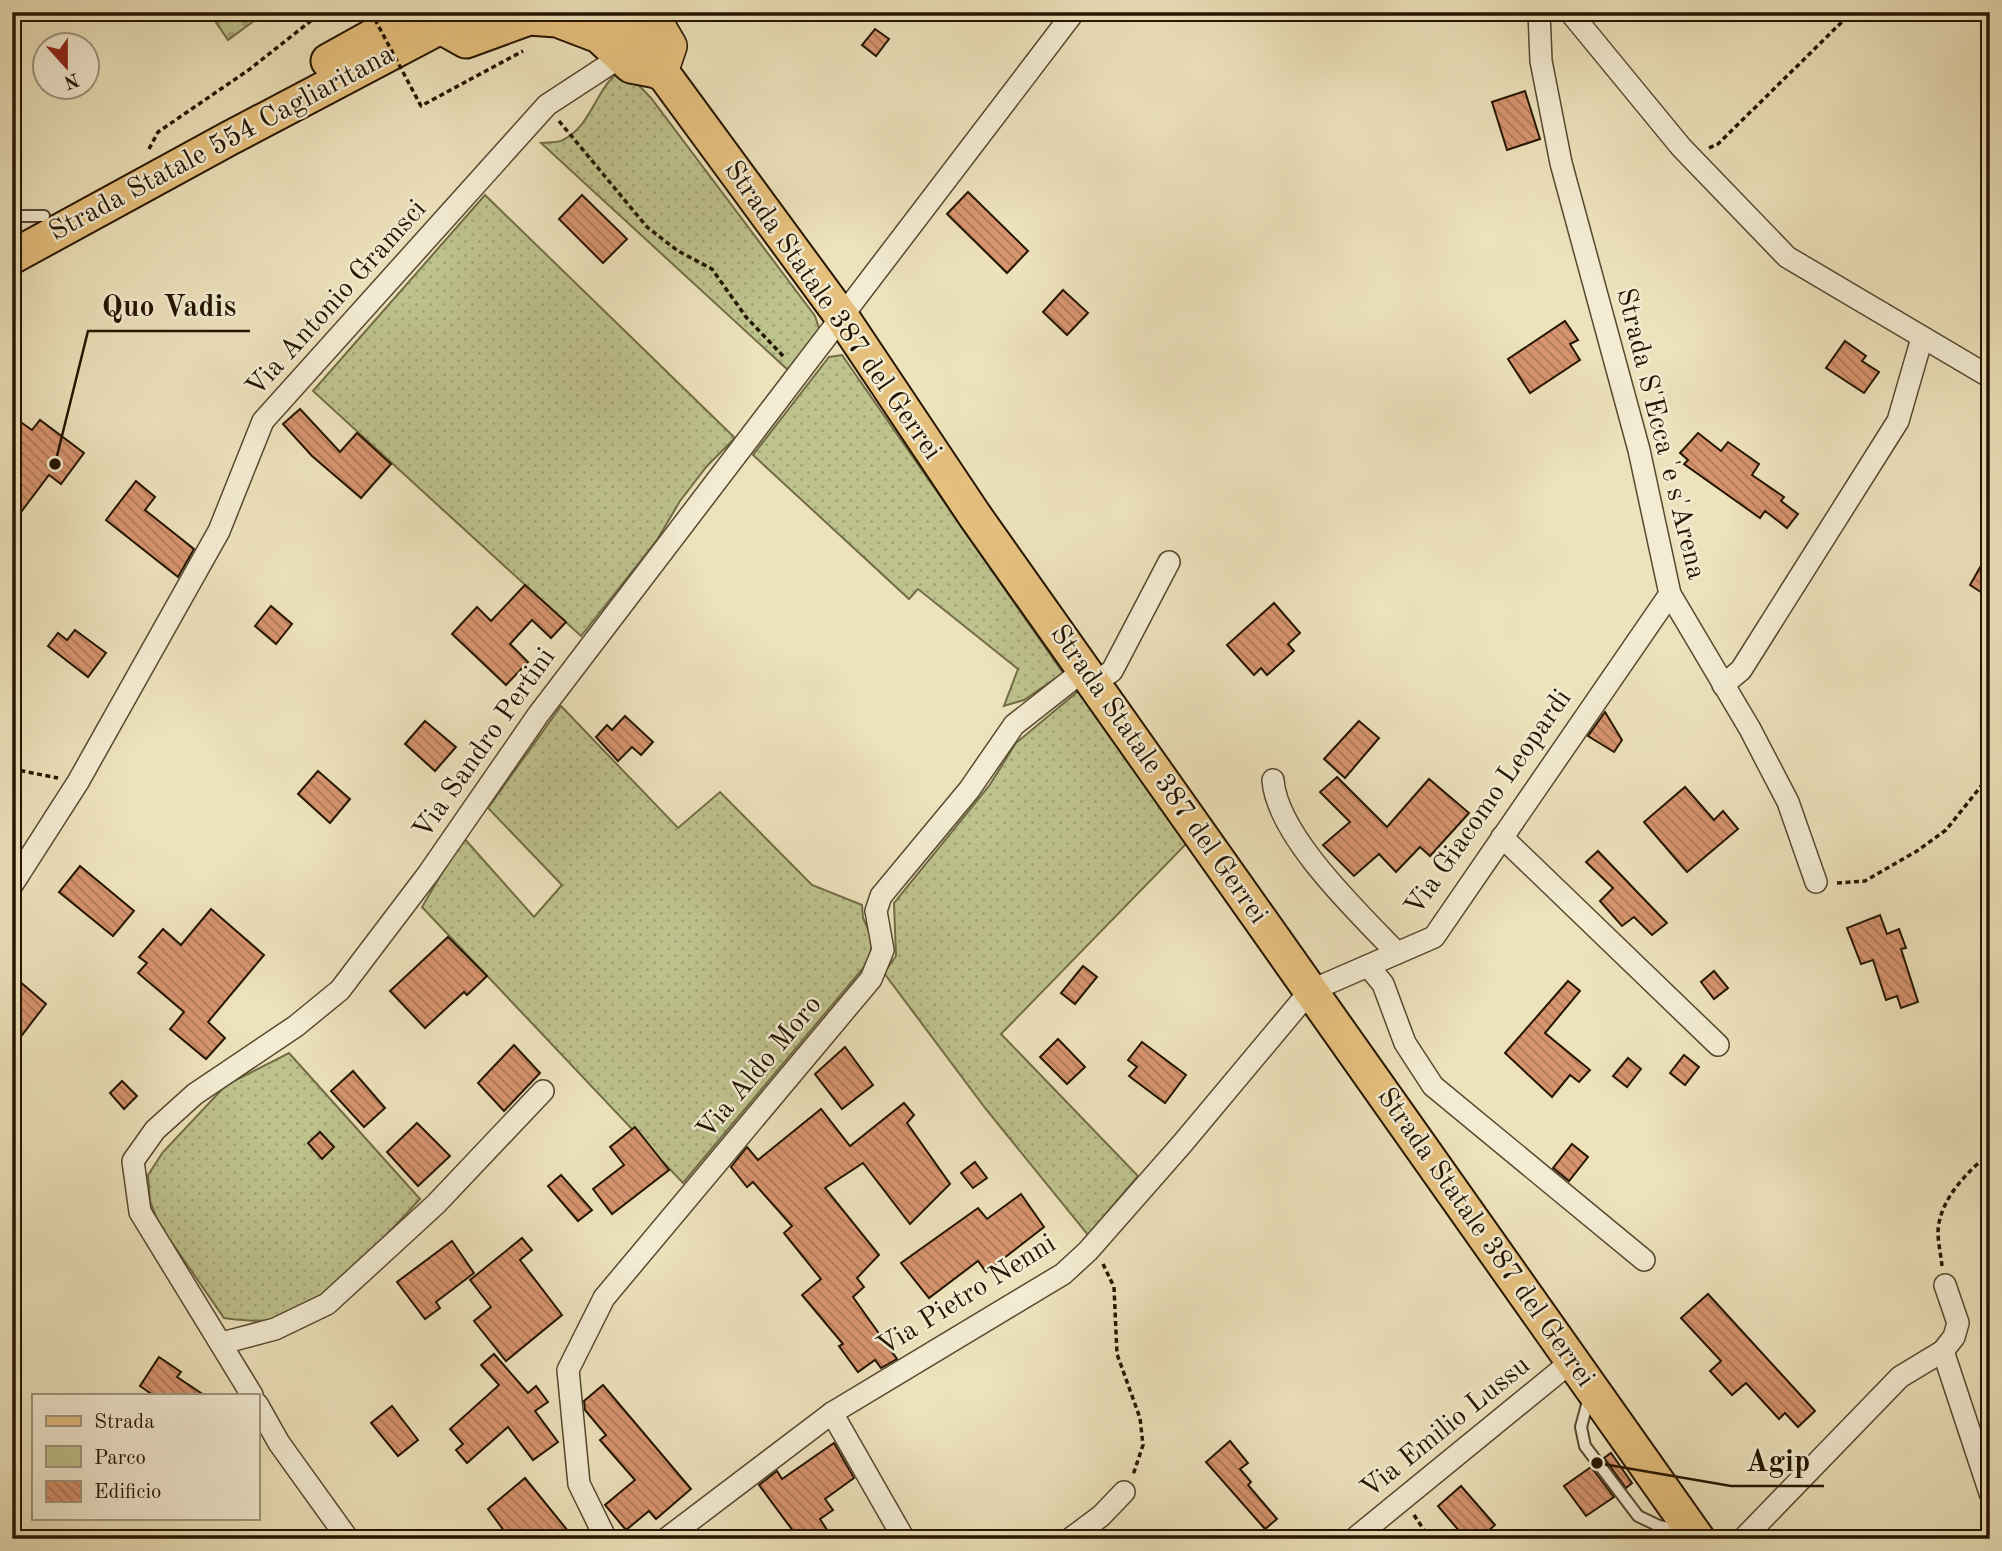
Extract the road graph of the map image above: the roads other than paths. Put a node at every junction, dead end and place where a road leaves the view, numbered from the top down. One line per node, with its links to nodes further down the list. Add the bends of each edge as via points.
1 (618, 12): 8 (main road, Strada Statale 387 del Gerrei)
2 (649, 12): 8 (highway, via 670,46)
3 (1074, 12): 12 (street, Via Sandro Pertini)
4 (1539, 12): 16 (street, Strada S'Ecca 'e s'Arena, via 1541,61 1561,163 1639,450)
5 (1570, 12): 13 (street, via 1690,156 1787,257)
6 (442, 17): 7 (main road, via 466,41 529,18 556,20 599,36); 9 (main road, Strada Statale 554 Cagliaritana); 11 (main road, Strada Statale 554 Cagliaritana)
7 (622, 56): 8 (main road, via 632,65); 22 (street, Via Antonio Gramsci, via 547,105 263,421 219,531 78,782)
8 (660, 72): 12 (main road, Strada Statale 387 del Gerrei)
9 (28, 216): 10 (main road, Strada Statale 554 Cagliaritana)
10 (12, 234)
11 (12, 257)
12 (842, 317): 17 (main road, Strada Statale 387 del Gerrei); 30 (street, Via Sandro Pertini, via 538,715 428,874 340,990 296,1026 195,1094 155,1130 133,1161 140,1212)
13 (1922, 338): 14 (street); 18 (street, via 1898,421 1741,670)
14 (1990, 377)
15 (1169, 562): 17 (street, Via Aldo Moro, via 1112,671)
16 (1670, 594): 18 (street, Strada S'Ecca 'e s'Arena); 20 (street, Via Giacomo Leopardi)
17 (1089, 677): 25 (main road, Strada Statale 387 del Gerrei); 40 (street, Via Aldo Moro, via 1014,724 970,790 881,895 876,911 883,950 871,979 604,1298 568,1370 579,1484)
18 (1723, 685): 21 (street, Strada S'Ecca 'e s'Arena, via 1788,802)
19 (1273, 780): 23 (street, via 1274,797 1292,831)
20 (1502, 837): 23 (street, Via Giacomo Leopardi, via 1434,937); 26 (street)
21 (1816, 882)
22 (12, 885)
23 (1397, 953): 24 (street, Via Giacomo Leopardi)
24 (1368, 966): 25 (street, Via Giacomo Leopardi); 28 (street, via 1383,984 1405,1043 1433,1086)
25 (1310, 991): 32 (main road, Strada Statale 387 del Gerrei); 35 (street, Via Pietro Nenni, via 1093,1245 1063,1274)
26 (1718, 1045)
27 (543, 1091): 30 (street, via 436,1204 327,1304 275,1329)
28 (1644, 1261)
29 (1945, 1285): 31 (street, via 1958,1323)
30 (222, 1343): 33 (street)
31 (1943, 1352): 37 (street); 45 (street, via 1900,1377)
32 (1582, 1375): 38 (main road, Strada Statale 387 del Gerrei); 44 (street, Via Emilio Lussu)
33 (251, 1394)
34 (259, 1408): 39 (street)
35 (832, 1413): 41 (street, Via Pietro Nenni); 42 (street)
36 (1124, 1492): 43 (street)
37 (1990, 1493)
38 (1696, 1536)
39 (348, 1539)
40 (606, 1539)
41 (666, 1539)
42 (904, 1539)
43 (1070, 1539)
44 (1354, 1539)
45 (1743, 1539)

